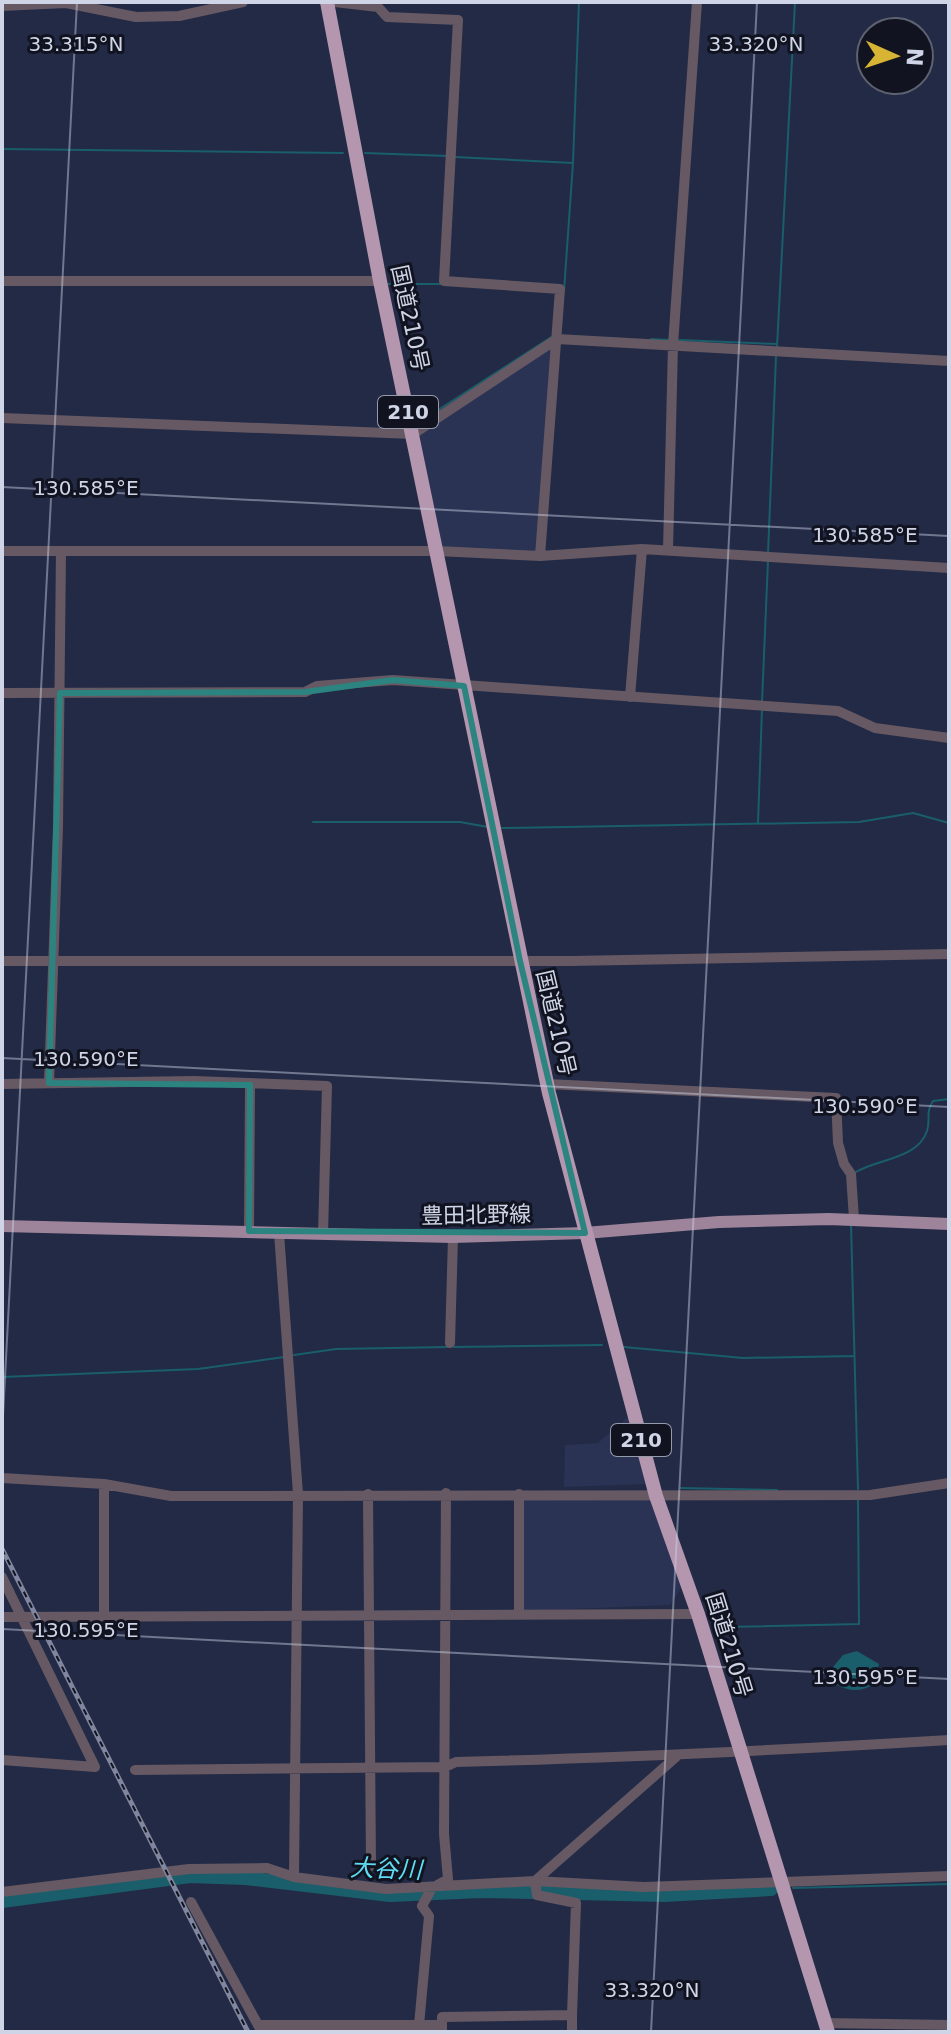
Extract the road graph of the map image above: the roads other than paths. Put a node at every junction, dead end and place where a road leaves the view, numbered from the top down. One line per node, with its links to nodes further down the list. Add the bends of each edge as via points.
1 (243, 2): 5 (street, via 179,16 136,17 66,3)
2 (327, 2): 7 (highway, 国道210号 / 210)
3 (335, 2): 8 (street, via 378,7 387,17 458,20 444,281 560,289)
4 (697, 2): 9 (street)
5 (2, 6)
6 (2, 281): 7 (street)
7 (380, 281): 12 (highway, 国道210号 / 210)
8 (557, 339): 9 (street); 12 (street); 18 (street)
9 (673, 345): 10 (street); 14 (street)
10 (949, 361)
11 (2, 418): 12 (street)
12 (413, 434): 17 (highway, 国道210号 / 210)
13 (642, 549): 14 (street); 18 (street); 23 (street)
14 (668, 550): 19 (street)
15 (2, 551): 16 (street)
16 (61, 551): 17 (street); 22 (street)
17 (437, 551): 18 (street); 20 (highway, 国道210号 / 210)
18 (540, 556)
19 (949, 568)
20 (464, 686): 22 (street, via 393,680 317,686 305,692); 23 (street); 28 (highway, 国道210号 / 210)
21 (2, 693): 22 (street)
22 (60, 693): 27 (street)
23 (630, 697): 24 (street, via 838,711 875,728)
24 (949, 738)
25 (949, 954): 28 (street)
26 (2, 961): 27 (street)
27 (52, 961): 28 (street); 29 (street)
28 (520, 961): 31 (highway, 国道210号 / 210)
29 (49, 1083): 30 (street); 32 (street)
30 (2, 1084)
31 (547, 1084): 33 (street, via 836,1098 838,1143 851,1174); 38 (highway, 国道210号 / 210)
32 (250, 1085): 36 (street); 39 (street, via 327,1086)
33 (854, 1219): 34 (main road, 豊田北野線); 38 (main road, 豊田北野線, via 719,1222)
34 (949, 1224)
35 (2, 1226): 36 (main road, 豊田北野線)
36 (249, 1231): 37 (main road, 豊田北野線)
37 (279, 1233): 39 (main road, 豊田北野線); 46 (street)
38 (585, 1233): 40 (main road, 豊田北野線); 49 (highway, 国道210号 / 210)
39 (323, 1234): 40 (main road, 豊田北野線)
40 (453, 1237): 41 (street)
41 (450, 1343)
42 (2, 1478): 44 (street)
43 (949, 1483): 49 (street, via 870,1495)
44 (104, 1484): 46 (street, via 171,1496); 56 (street)
45 (446, 1493): 47 (street); 48 (street); 54 (street)
46 (298, 1494): 47 (street); 52 (street)
47 (368, 1494): 53 (street)
48 (519, 1494): 49 (street); 55 (street)
49 (656, 1496): 51 (highway, 国道210号 / 210)
50 (2, 1577): 58 (street)
51 (698, 1614): 55 (street); 60 (highway, 国道210号 / 210)
52 (298, 1615): 53 (street); 56 (street); 65 (street)
53 (369, 1615): 54 (street); 64 (street)
54 (447, 1615): 55 (street); 63 (street)
55 (519, 1615)
56 (104, 1616): 58 (street)
57 (2, 1617): 58 (street)
58 (22, 1617): 62 (street, via 95,1767)
59 (949, 1740): 60 (street)
60 (738, 1749): 61 (street); 72 (highway, 国道210号 / 210)
61 (676, 1757): 63 (street, via 456,1762); 71 (street)
62 (2, 1760)
63 (445, 1767): 64 (street); 70 (street)
64 (370, 1768): 65 (street); 67 (street)
65 (295, 1769): 66 (street); 69 (street)
66 (135, 1770)
67 (371, 1866)
68 (949, 1876): 72 (street)
69 (294, 1877): 74 (street, via 386,1889); 75 (street, via 267,1868 189,1869)
70 (448, 1879): 73 (street); 74 (street)
71 (535, 1881): 72 (street, via 644,1887); 73 (street); 77 (street, via 537,1895 576,1903)
72 (779, 1883): 80 (highway, 国道210号 / 210)
73 (467, 1884): 74 (street)
74 (432, 1888): 78 (street, via 422,1906 429,1916)
75 (2, 1892)
76 (191, 1902): 81 (street)
77 (572, 2015): 82 (street, via 442,2017); 83 (street)
78 (419, 2025): 81 (street); 82 (street)
79 (949, 2025): 80 (street)
80 (826, 2027)
81 (260, 2028)
82 (442, 2028)
83 (572, 2032)

